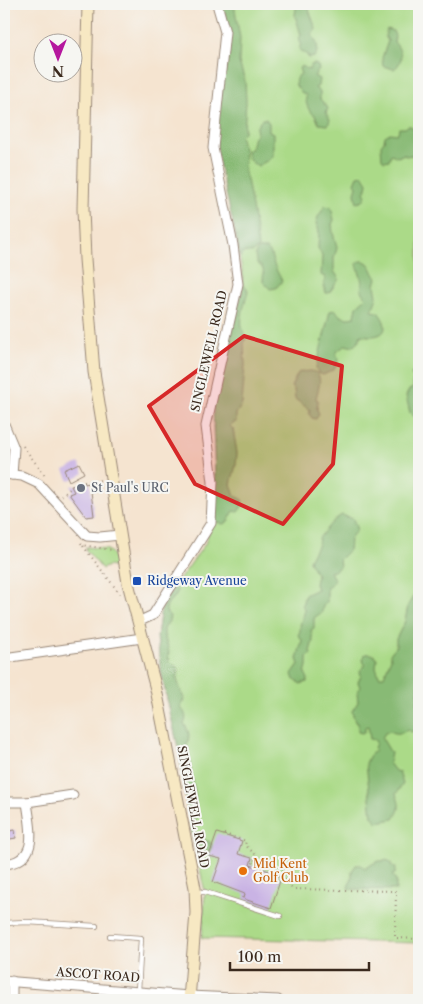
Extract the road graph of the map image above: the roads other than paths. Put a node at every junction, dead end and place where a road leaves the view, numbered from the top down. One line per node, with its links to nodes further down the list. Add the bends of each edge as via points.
1 (88, 4): 5 (street, SINGLEWELL ROAD, via 84,259 95,380)
2 (217, 4): 6 (street, SINGLEWELL ROAD, via 225,32 213,148 238,284 206,426 213,482 211,523 152,615)
3 (4, 424): 4 (street, via 14,450)
4 (8, 474): 5 (street, via 27,478 41,486 86,536)
5 (120, 535): 6 (street, SINGLEWELL ROAD)
6 (138, 622): 7 (street, SINGLEWELL ROAD)
7 (142, 638): 8 (street); 13 (street, SINGLEWELL ROAD, via 158,697)
8 (4, 658)
9 (73, 796): 11 (street)
10 (4, 802): 11 (street)
11 (27, 802): 12 (street, via 31,846 22,857)
12 (4, 864)
13 (196, 892): 14 (lane); 20 (street, SINGLEWELL ROAD)
14 (280, 916)
15 (4, 923): 16 (lane)
16 (96, 926)
17 (110, 936): 19 (lane, via 142,938)
18 (8, 981): 19 (street, ASCOT ROAD); 21 (street)
19 (138, 991): 20 (street, ASCOT ROAD)
20 (189, 998): 22 (street, ASCOT ROAD)
21 (12, 1000)
22 (278, 1000)

